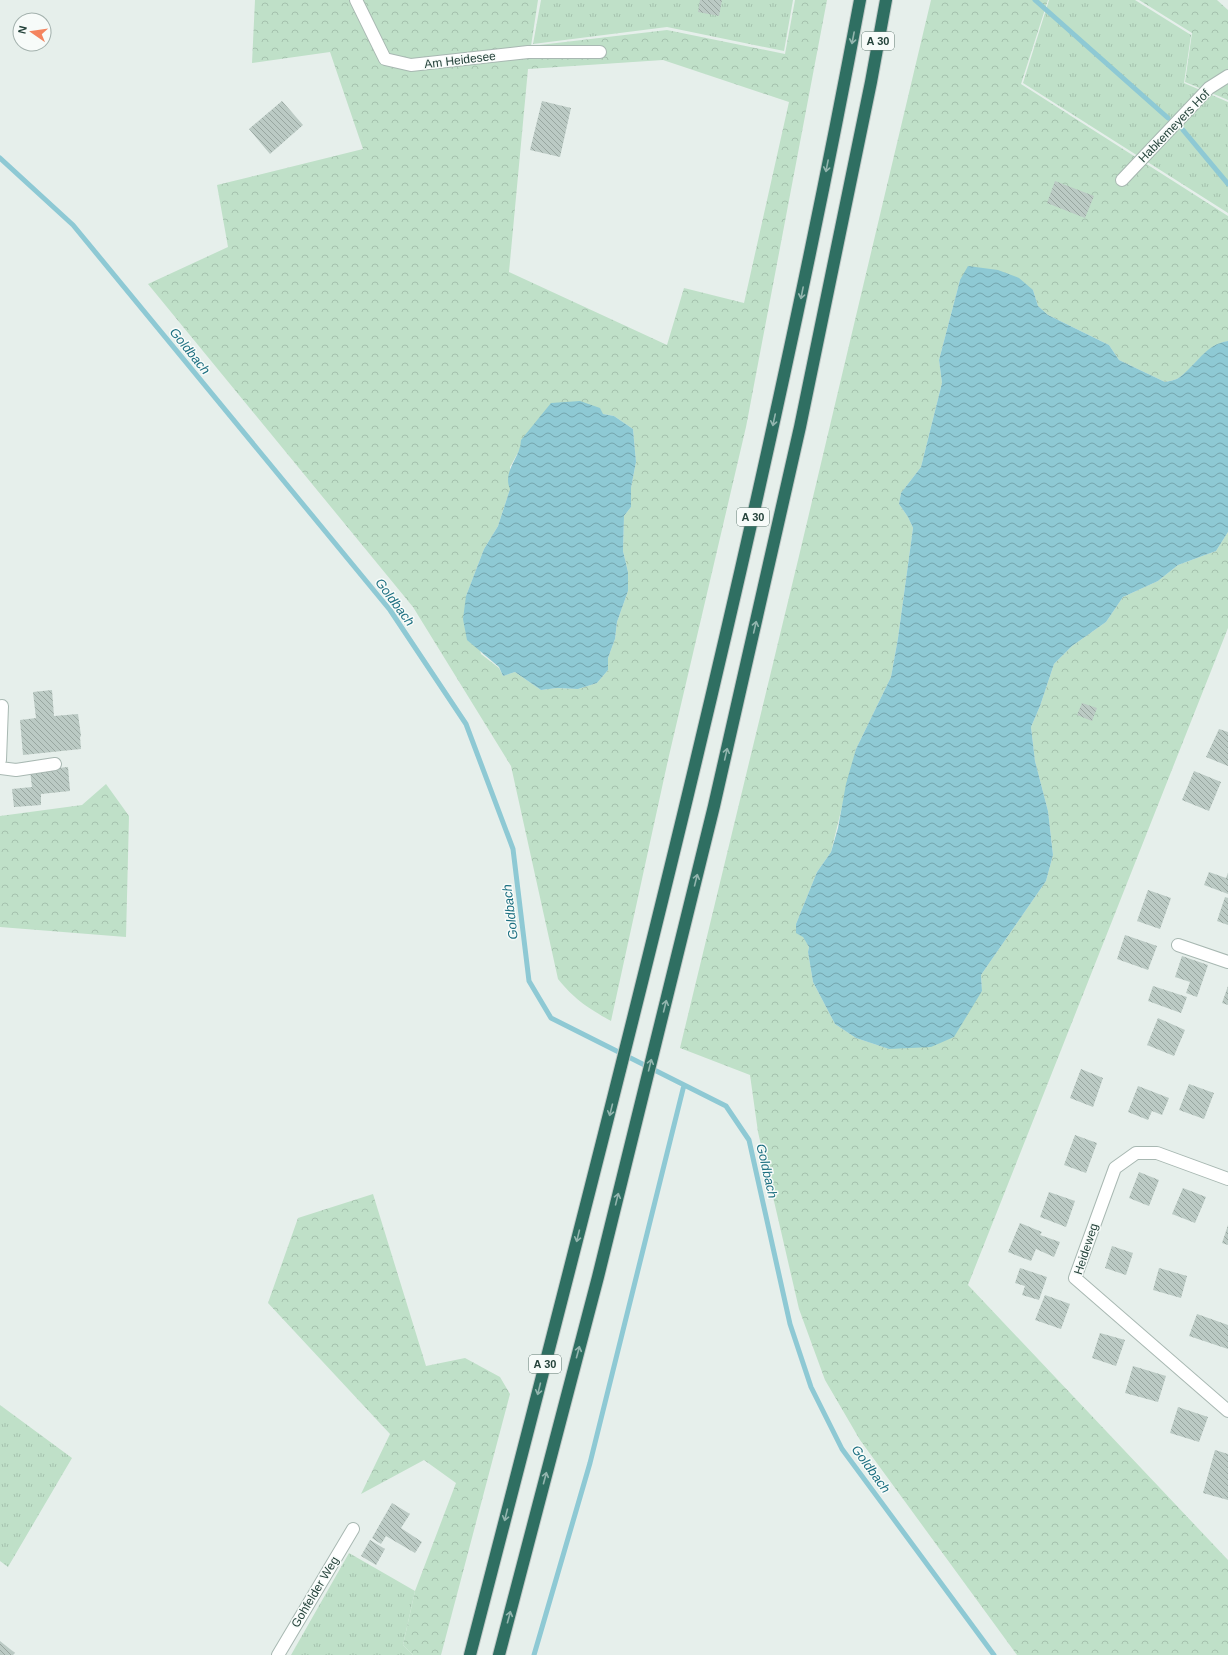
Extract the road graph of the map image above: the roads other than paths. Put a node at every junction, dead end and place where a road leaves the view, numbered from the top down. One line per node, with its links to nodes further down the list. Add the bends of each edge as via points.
1 (356, 0): 4 (street, Am Heidesee, via 385,59 411,65 528,52)
2 (860, 0): 17 (highway, A 30, one-way to 17, via 801,300 735,599 620,1072)
3 (886, 0): 18 (highway, A 30, one-way to 3, via 598,1277 712,814 774,546)
4 (600, 52)
5 (1228, 76): 6 (street, Habkemeyers Hof, via 1209,88)
6 (1122, 180)
7 (2, 706): 8 (street)
8 (0, 760)
9 (55, 764): 10 (street, via 16,770)
10 (0, 768)
11 (1178, 944): 12 (street)
12 (1228, 962)
13 (1228, 1179): 14 (street, Heideweg, via 1157,1153 1136,1153 1115,1168 1075,1278)
14 (1228, 1411)
15 (353, 1530): 16 (street, Gohfelder Weg)
16 (278, 1655)
17 (470, 1655)
18 (498, 1655)

